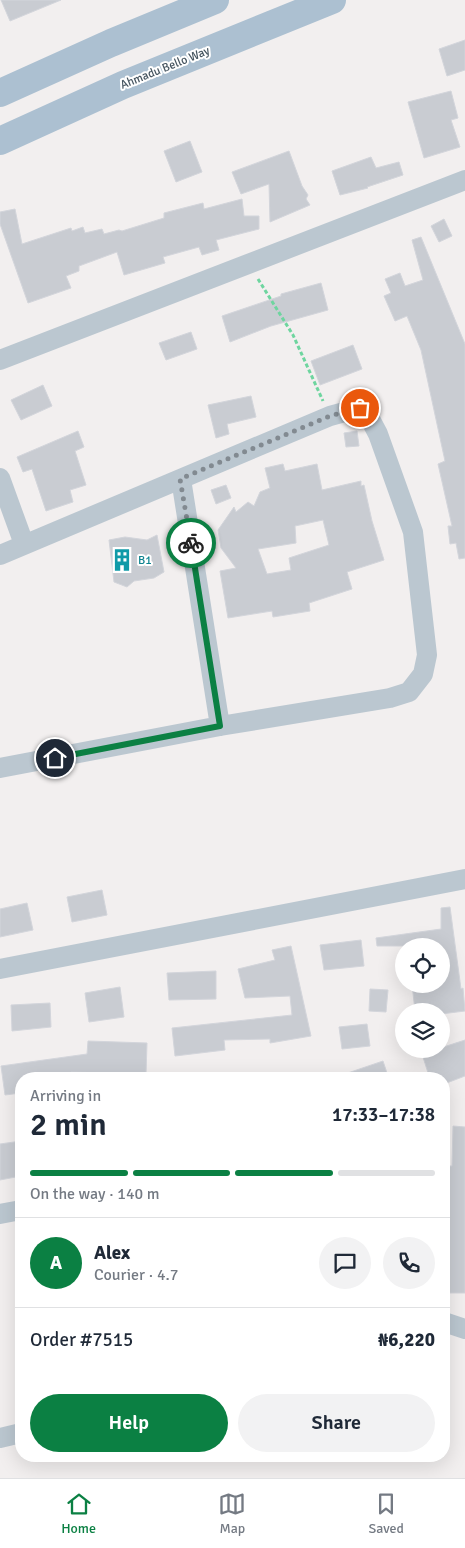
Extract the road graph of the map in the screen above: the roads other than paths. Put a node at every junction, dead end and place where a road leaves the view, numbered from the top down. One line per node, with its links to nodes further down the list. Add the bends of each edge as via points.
1 (215, 0): 3 (main road)
2 (332, 0): 4 (main road, Ahmadu Bello Way, via 123,85)
3 (0, 93)
4 (0, 141)
5 (465, 180): 6 (street)
6 (0, 360)
7 (0, 478): 9 (street)
8 (180, 479): 9 (street); 11 (street); 11 (street, via 330,416 360,408 370,417 378,434 414,532 427,655 423,674 409,692 390,698)
9 (24, 544): 10 (street)
10 (0, 554)
11 (220, 726): 12 (street)
12 (0, 768)
13 (465, 878): 14 (street)
14 (0, 969)
15 (15, 1211): 16 (street)
16 (0, 1214)
17 (450, 1324): 18 (street)
18 (465, 1329)
19 (15, 1434): 20 (street)
20 (0, 1438)

